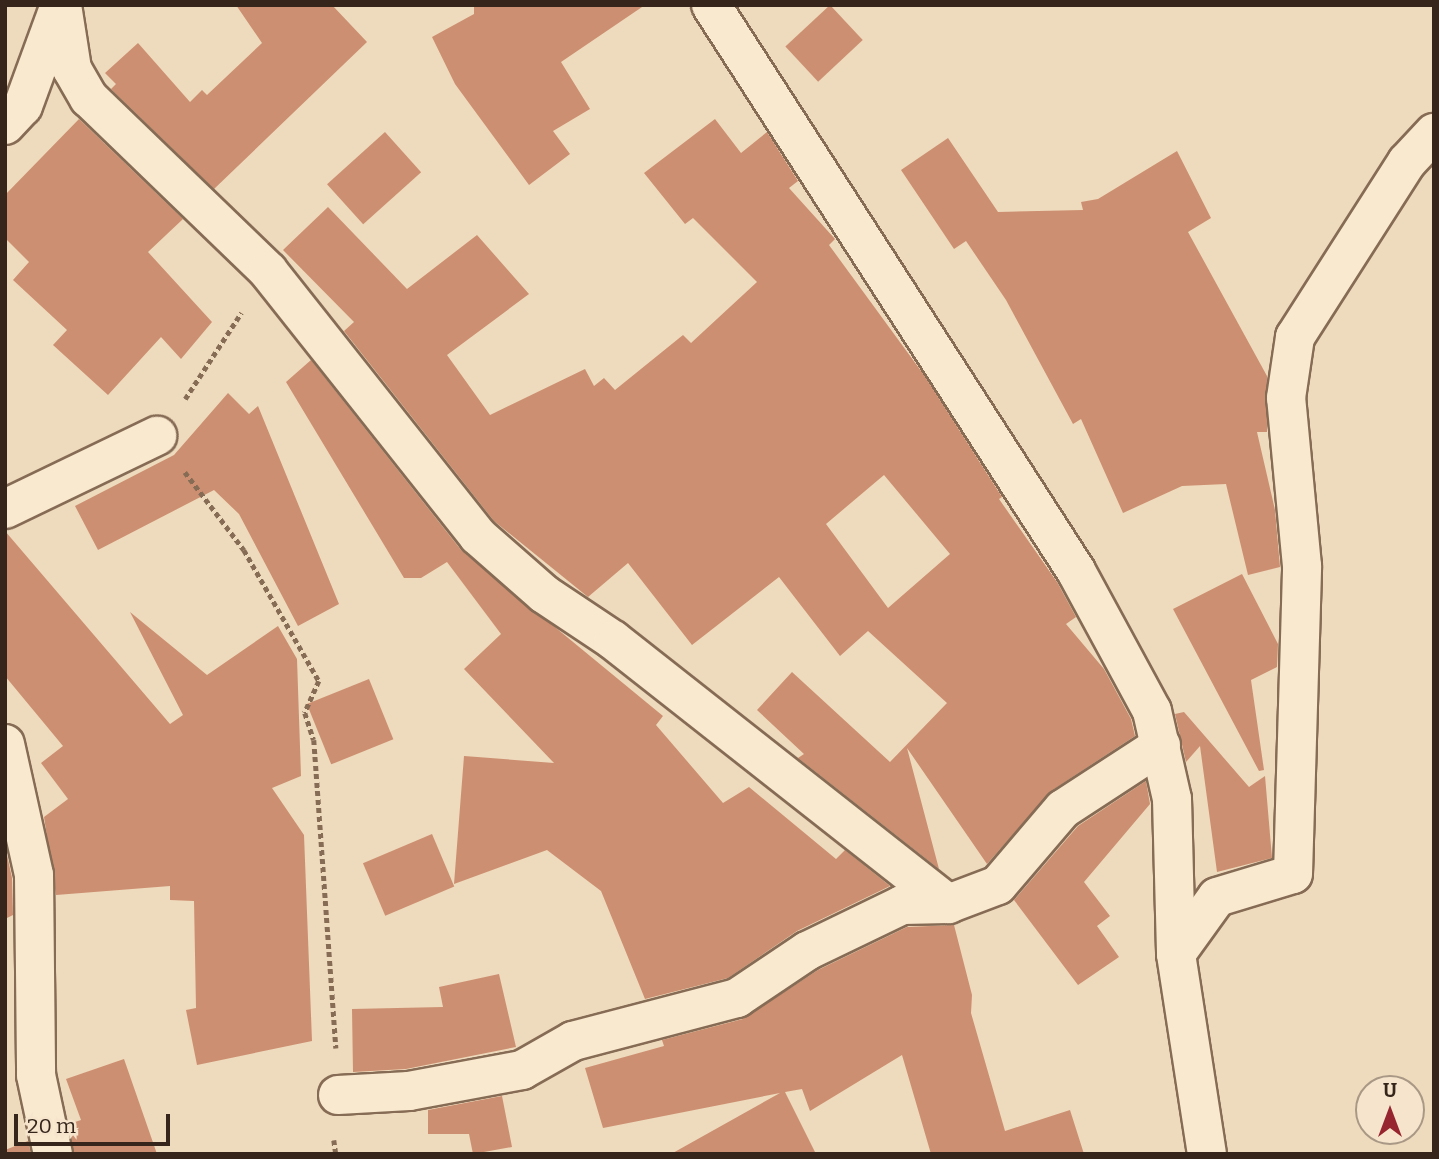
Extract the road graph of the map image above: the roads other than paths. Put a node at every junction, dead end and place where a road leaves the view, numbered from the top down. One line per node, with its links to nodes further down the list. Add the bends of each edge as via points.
1 (61, 5): 3 (street, via 23,106); 9 (street, via 72,69 89,98 268,271 478,536 544,594 613,640)
2 (711, 5): 8 (street, via 1076,571 1152,711)
3 (5, 125)
4 (1434, 134): 10 (street, via 1407,162 1295,337 1286,398 1302,566 1293,874 1217,897)
5 (157, 436): 6 (street)
6 (5, 509)
7 (5, 744): 12 (street, via 34,875 36,1075)
8 (1161, 745): 9 (street, via 1063,809 998,885); 10 (street, via 1172,799)
9 (948, 904): 11 (street, via 902,905 807,951 737,998 573,1041 523,1070 409,1091)
10 (1176, 954): 13 (street)
11 (338, 1095)
12 (53, 1154)
13 (1207, 1154)

